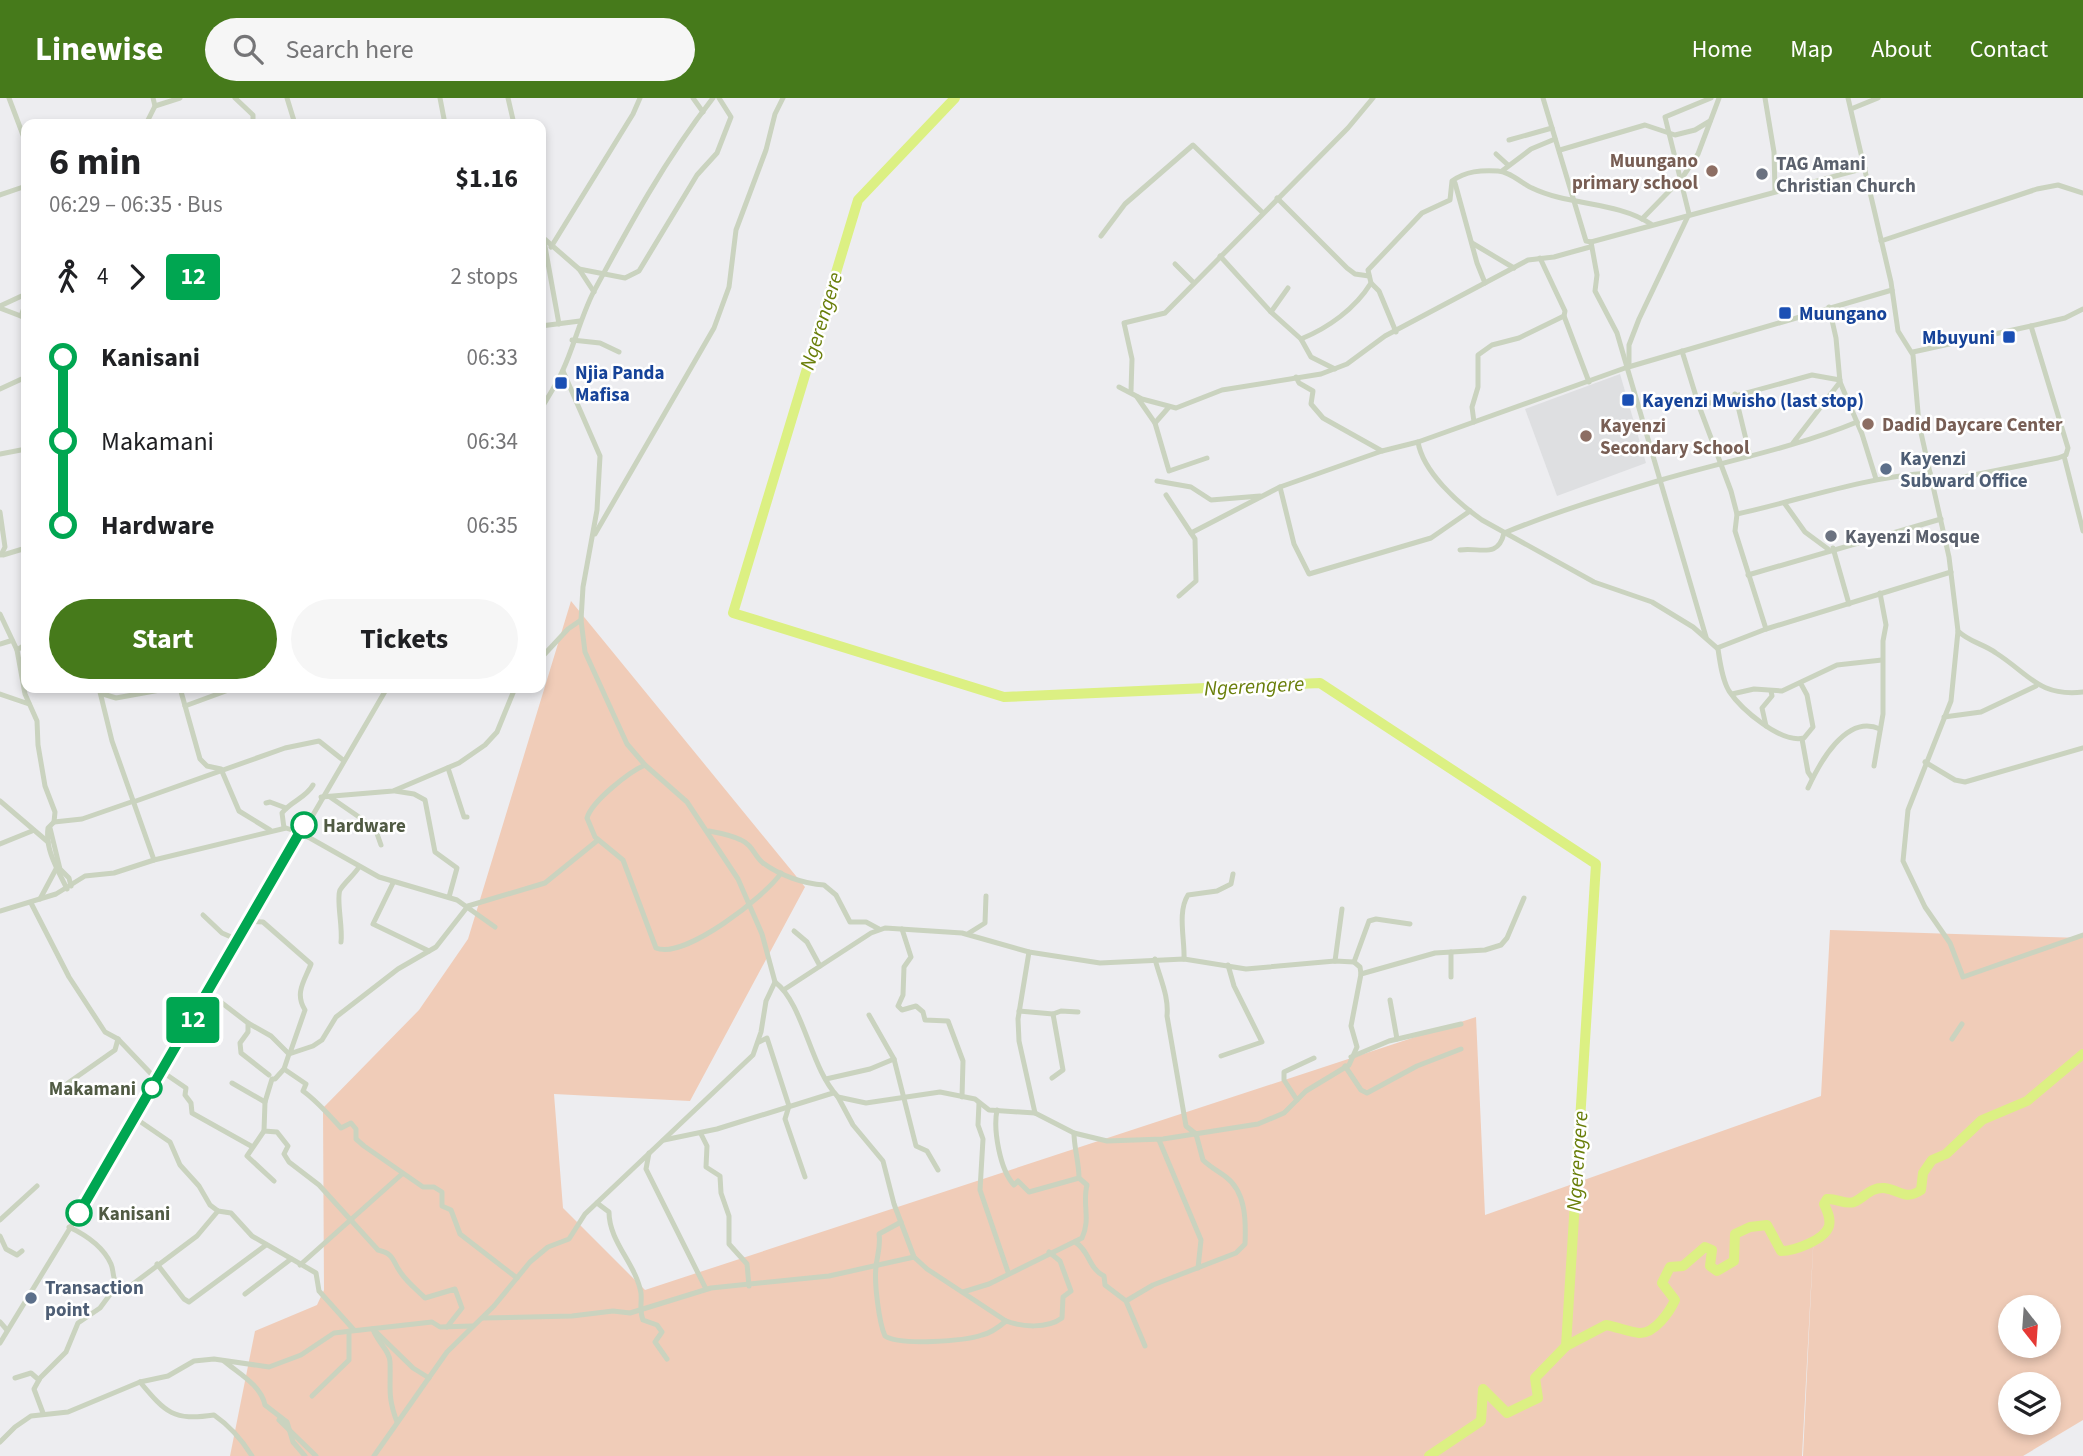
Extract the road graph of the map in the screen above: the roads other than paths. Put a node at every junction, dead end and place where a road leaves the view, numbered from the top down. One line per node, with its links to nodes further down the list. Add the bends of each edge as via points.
1 (9, 98): 30 (street)
2 (152, 98): 20 (street)
3 (180, 98): 20 (street)
4 (235, 98): 24 (street)
5 (287, 98): 25 (street)
6 (440, 98): 26 (street)
7 (508, 98): 27 (street)
8 (693, 98): 22 (street)
9 (713, 98): 22 (street)
10 (719, 98): 63 (street, via 731,117 717,153 697,175 639,271 625,278)
11 (783, 98): 133 (street, via 736,230 729,287 714,328)
12 (1543, 98): 29 (street)
13 (1711, 98): 31 (street, via 1665,117)
14 (1719, 98): 28 (street)
15 (1765, 98): 42 (street)
16 (1848, 98): 21 (street)
17 (1878, 98): 21 (street)
18 (640, 99): 56 (street)
19 (1370, 99): 45 (street)
20 (155, 106): 23 (street)
21 (1851, 109): 37 (street)
22 (702, 112): 63 (street, via 641,206)
23 (148, 119)
24 (253, 119)
25 (293, 119)
26 (444, 119)
27 (513, 119)
28 (1710, 121): 31 (street, via 1695,130); 39 (street, via 1698,154)
29 (1552, 128): 32 (street); 33 (street)
30 (21, 130)
31 (1668, 134): 34 (street, via 1645,125); 39 (street)
32 (1555, 139): 34 (street); 36 (street)
33 (1509, 140)
34 (1560, 150): 46 (street)
35 (1496, 154): 36 (street)
36 (1508, 165): 38 (street)
37 (1865, 168): 42 (street); 52 (street)
38 (1502, 171): 40 (street, via 1474,171); 46 (street, via 1533,189)
39 (1682, 178): 48 (street); 49 (street)
40 (1454, 180): 54 (street); 64 (street, via 1450,200 1422,213 1368,270)
41 (21, 188): 44 (street)
42 (1775, 191): 48 (street)
43 (2083, 193): 52 (street, via 2058,185 2037,188)
44 (0, 195)
45 (1277, 198): 47 (street); 64 (street, via 1347,268)
46 (1574, 200): 49 (street); 55 (street)
47 (1262, 213): 51 (street, via 1193,145 1125,204); 57 (street)
48 (1689, 214): 50 (street); 88 (street, via 1639,319)
49 (1642, 219): 50 (street)
50 (1651, 225): 55 (street)
51 (1101, 236)
52 (1881, 241): 69 (street)
53 (546, 242): 56 (street)
54 (1472, 243): 61 (street); 67 (street)
55 (1591, 245): 59 (street); 88 (street, via 1597,271 1595,291 1617,333)
56 (551, 247): 62 (street)
57 (1220, 256): 65 (street); 75 (street)
58 (546, 258): 79 (street)
59 (1540, 258): 61 (street); 77 (street)
60 (1175, 264): 65 (street)
61 (1514, 268): 67 (street)
62 (579, 269): 63 (street); 70 (street)
63 (604, 274): 70 (street)
64 (1369, 276): 66 (street)
65 (1194, 282): 97 (street, via 1165,313 1124,323 1132,359)
66 (1371, 283): 82 (street); 83 (street, via 1338,319)
67 (1485, 283): 82 (street)
68 (1288, 288): 75 (street)
69 (1892, 290): 73 (street); 87 (street, via 1899,335)
70 (594, 292): 78 (street)
71 (21, 296): 72 (street)
72 (0, 307): 76 (street)
73 (1829, 307): 85 (street); 93 (street)
74 (2083, 309): 81 (street)
75 (1271, 312): 83 (street)
76 (21, 316)
77 (1564, 316): 94 (street); 103 (street, via 1478,355)
78 (580, 321): 79 (street); 84 (street)
79 (559, 324): 80 (street)
80 (546, 325)
81 (2031, 326): 87 (street); 113 (street, via 2067,445)
82 (1396, 332): 89 (street)
83 (1301, 339): 89 (street, via 1311,357)
84 (572, 340): 86 (street, via 603,344); 90 (street)
85 (1682, 351): 88 (street); 101 (street)
86 (619, 352)
87 (1913, 352): 116 (street, via 1919,424)
88 (1627, 367): 94 (street); 117 (street)
89 (1336, 369): 91 (street)
90 (563, 371): 100 (street); 133 (street, via 600,456)
91 (1296, 377): 102 (street, via 1222,390 1190,404); 110 (street, via 1313,391 1311,404 1323,418)
92 (21, 379): 96 (street)
93 (1840, 381): 98 (street, via 1812,375); 104 (street); 107 (street)
94 (1589, 382): 103 (street)
95 (1119, 387): 97 (street)
96 (0, 389)
97 (1131, 390): 99 (street)
98 (1735, 394): 101 (street); 112 (street)
99 (1137, 396): 102 (street); 105 (street)
100 (546, 400)
101 (1699, 406): 115 (street)
102 (1169, 407): 105 (street)
103 (1474, 422): 106 (street)
104 (1857, 422): 107 (street); 118 (street)
105 (1155, 424): 114 (street, via 1169,471)
106 (1418, 442): 110 (street); 125 (street, via 1430,468)
107 (1793, 443): 112 (street)
108 (0, 445): 111 (street)
109 (21, 450): 111 (street)
110 (1382, 450): 121 (street)
111 (1, 454)
112 (1750, 456): 115 (street)
113 (2064, 456): 120 (street); 129 (street)
114 (1207, 458)
115 (1722, 464): 117 (street); 127 (street)
116 (1930, 473): 118 (street); 120 (street)
117 (1661, 480): 132 (street); 147 (street)
118 (1876, 480): 124 (street)
119 (1157, 481): 123 (street, via 1191,487 1211,500)
120 (1934, 482): 128 (street)
121 (1280, 487): 123 (street); 125 (street, via 1294,544 1309,574 1432,538)
122 (1166, 495): 131 (street)
123 (1263, 496): 131 (street)
124 (1786, 504): 127 (street); 135 (street, via 1805,532)
125 (1470, 511): 132 (street)
126 (0, 512): 137 (street, via 5,547)
127 (1737, 514): 139 (street, via 1735,531)
128 (1941, 519): 135 (street); 138 (street)
129 (2082, 519): 130 (street)
130 (2083, 531)
131 (1191, 533): 141 (street, via 1195,581)
132 (1504, 533): 136 (street, via 1492,551); 147 (street, via 1594,582 1653,602)
133 (590, 546): 144 (street)
134 (21, 549): 137 (street)
135 (1830, 549): 139 (street); 142 (street)
136 (1460, 550)
137 (1, 555)
138 (1951, 572): 140 (street); 146 (street)
139 (1748, 575): 145 (street)
140 (1880, 593): 142 (street); 154 (street, via 1886,625)
141 (1180, 596)
142 (1849, 604): 145 (street)
143 (0, 614): 148 (street)
144 (580, 620): 153 (street); 179 (street, via 589,662 627,744)
145 (1766, 629): 151 (street)
146 (1958, 631): 157 (street, via 1994,651); 172 (street, via 1952,698)
147 (1706, 637): 151 (street)
148 (10, 641): 149 (street); 152 (street)
149 (0, 644)
150 (21, 647): 152 (street)
151 (1718, 649): 169 (street)
152 (17, 650): 155 (street)
153 (546, 653)
154 (1882, 660): 156 (street, via 1838,665); 174 (street)
155 (21, 668)
156 (1801, 684): 158 (street); 175 (street, via 1813,723)
157 (2036, 686): 159 (street); 172 (street, via 1981,712)
158 (1771, 691): 169 (street); 173 (street, via 1762,708)
159 (2083, 692)
160 (27, 693): 170 (street)
161 (101, 693): 190 (street, via 112,741)
162 (105, 693): 163 (street, via 116,698)
163 (144, 693)
164 (181, 693): 171 (street)
165 (220, 693): 171 (street)
166 (384, 693): 177 (street)
167 (513, 693): 181 (street, via 497,732 479,750)
168 (0, 694): 170 (street)
169 (1732, 694): 173 (street)
170 (29, 704): 194 (street, via 37,721 45,786 55,812)
171 (185, 706): 182 (street, via 200,759)
172 (1944, 717): 178 (street)
173 (1766, 726): 175 (street, via 1786,738)
174 (1880, 729): 180 (street); 183 (street, via 1873,726 1847,733)
175 (1802, 739): 183 (street)
176 (2083, 748): 178 (street, via 1965,782)
177 (343, 760): 182 (street, via 319,741); 187 (street)
178 (1925, 762): 228 (street, via 1908,810 1903,862 1925,907 1950,943 1963,977)
179 (645, 765): 198 (street, via 672,786); 200 (street, via 589,812 591,832)
180 (1874, 766)
181 (448, 768): 186 (street); 193 (street)
182 (222, 771): 190 (street); 196 (street, via 237,809)
183 (1812, 778): 185 (street)
184 (313, 785): 192 (street)
185 (1808, 788)
186 (393, 791): 188 (street); 212 (street, via 425,800 435,851 457,867)
187 (321, 797): 188 (street); 199 (street)
188 (330, 797): 203 (street, via 377,829)
189 (0, 801): 197 (street)
190 (135, 801): 194 (street); 204 (street)
191 (266, 803): 192 (street)
192 (286, 808): 195 (street)
193 (467, 817)
194 (52, 824): 201 (street); 210 (street, via 60,869 69,878)
195 (284, 828): 196 (street); 199 (street)
196 (270, 830): 204 (street)
197 (32, 831): 201 (street); 202 (street)
198 (709, 831): 207 (street, via 741,840 765,865); 217 (street)
199 (301, 833): 205 (street); 221 (street)
200 (598, 840): 216 (street, via 545,883); 217 (street, via 622,860 651,942 660,950 680,949)
201 (48, 842): 206 (street)
202 (0, 844)
203 (380, 845)
204 (153, 860): 210 (street, via 114,873 85,876)
205 (359, 867): 209 (street); 230 (street, via 340,890)
206 (56, 869): 210 (street); 214 (street)
207 (781, 873): 217 (street); 224 (street, via 807,884 824,885 836,895 850,922 866,922)
208 (1233, 874): 235 (street, via 1225,889 1185,899)
209 (393, 883): 212 (street); 231 (street, via 373,924)
210 (69, 887): 214 (street)
211 (986, 896): 227 (street, via 985,923 975,932)
212 (449, 897): 216 (street)
213 (1524, 898): 232 (street, via 1502,944 1485,950)
214 (40, 899): 215 (street)
215 (32, 902): 219 (street); 255 (street, via 69,977 105,1032)
216 (468, 906): 223 (street); 231 (street)
217 (751, 906): 242 (street)
218 (1342, 909): 236 (street)
219 (0, 911)
220 (203, 915): 229 (street, via 222,933)
221 (248, 921): 229 (street); 258 (street, via 263,922 311,964 299,1001 305,1010)
222 (1410, 924): 237 (street, via 1370,920)
223 (495, 927)
224 (879, 929): 225 (street); 239 (street)
225 (902, 929): 227 (street); 274 (street, via 911,957 904,967 898,1006 902,1010 916,1006 925,1020 948,1021 963,1061)
226 (794, 932): 239 (street, via 807,942)
227 (962, 933): 233 (street)
228 (2083, 935)
229 (239, 940): 244 (street)
230 (341, 942)
231 (429, 951): 258 (street, via 336,1017 322,1040 306,1051)
232 (1451, 951): 240 (street); 241 (street)
233 (1029, 952): 234 (street, via 1100,963); 246 (street)
234 (1155, 959): 235 (street); 287 (street, via 1168,999 1186,1126)
235 (1184, 960): 238 (street)
236 (1335, 961): 237 (street); 238 (street, via 1246,969)
237 (1353, 961): 240 (street)
238 (1228, 965): 259 (street, via 1262,1042)
239 (820, 967): 243 (street)
240 (1361, 974): 260 (street, via 1351,1026 1357,1047)
241 (1451, 976)
242 (775, 982): 243 (street); 256 (street)
243 (785, 989): 268 (street)
244 (209, 993): 250 (street); 269 (street)
245 (1390, 1000): 253 (street)
246 (1019, 1011): 249 (street); 275 (street, via 1019,1041)
247 (1078, 1012): 249 (street)
248 (869, 1014): 262 (street)
249 (1053, 1014): 267 (street, via 1063,1070)
250 (248, 1023): 258 (street, via 271,1036); 266 (street, via 241,1053)
251 (1461, 1024): 253 (street)
252 (1962, 1024): 254 (street)
253 (1396, 1038): 260 (street)
254 (1952, 1038)
255 (118, 1039): 269 (street); 270 (street, via 115,1050)
256 (758, 1042): 279 (street, via 766,1038); 288 (street, via 750,1059 713,1089)
257 (1461, 1049): 263 (street, via 1367,1093)
258 (289, 1054): 264 (street)
259 (1221, 1056)
260 (1351, 1057): 263 (street)
261 (1314, 1058): 276 (street, via 1283,1074)
262 (894, 1059): 268 (street); 273 (street)
263 (1345, 1066): 276 (street)
264 (284, 1069): 277 (street, via 272,1079); 293 (street, via 302,1079 304,1092 341,1128 351,1124 356,1139)
265 (167, 1075): 290 (street, via 186,1087 192,1113)
266 (269, 1075)
267 (1052, 1078)
268 (826, 1079): 272 (street)
269 (158, 1080): 283 (street)
270 (68, 1083)
271 (232, 1083): 277 (street)
272 (836, 1095): 273 (street, via 866,1103); 279 (street); 302 (street, via 853,1125 882,1157)
273 (902, 1095): 274 (street, via 940,1092); 292 (street, via 916,1146 927,1151)
274 (962, 1097): 278 (street)
275 (1033, 1099): 281 (street, via 1026,1110); 282 (street)
276 (1297, 1100): 287 (street, via 1267,1121)
277 (265, 1102): 284 (street)
278 (979, 1103): 280 (street); 317 (street, via 983,1139 980,1190)
279 (789, 1106): 285 (street); 294 (street, via 785,1119)
280 (997, 1110): 281 (street); 295 (street, via 1000,1148 1006,1174 1014,1185 1018,1181 1029,1192)
281 (1017, 1113): 282 (street)
282 (1035, 1113): 286 (street)
283 (135, 1118): 299 (street, via 166,1138 180,1165); 303 (street)
284 (264, 1131): 290 (street); 301 (street, via 277,1132 288,1146 284,1154 288,1160 319,1185)
285 (701, 1133): 288 (street); 320 (street, via 707,1146 706,1167 720,1176 729,1216 728,1239 747,1264)
286 (1073, 1133): 289 (street, via 1107,1142); 295 (street, via 1080,1158)
287 (1196, 1134): 289 (street); 316 (street, via 1203,1160 1237,1190 1246,1221 1242,1249)
288 (664, 1140): 291 (street)
289 (1160, 1140): 316 (street, via 1201,1240)
290 (251, 1146): 296 (street, via 247,1156)
291 (649, 1153): 298 (street); 321 (street, via 646,1169)
292 (938, 1170)
293 (402, 1174): 301 (street); 318 (street, via 442,1192 442,1206 451,1210 460,1234)
294 (805, 1177)
295 (1079, 1178): 305 (street, via 1087,1185 1083,1199 1088,1218)
296 (274, 1181)
297 (37, 1186): 300 (street)
298 (597, 1203): 318 (street, via 577,1223 569,1239 548,1247); 325 (street, via 609,1212 609,1228 641,1293)
299 (218, 1211): 307 (street, via 231,1213 242,1228); 313 (street, via 197,1236)
300 (0, 1220)
301 (350, 1221): 314 (street); 330 (street, via 378,1250 396,1259 398,1270 425,1298 455,1289 462,1308)
302 (901, 1222): 311 (street); 315 (street, via 879,1234 881,1252)
303 (69, 1227): 319 (street, via 88,1236 103,1253); 332 (street)
304 (0, 1236): 309 (street, via 6,1249 17,1255)
305 (1082, 1238): 306 (street); 308 (street)
306 (1075, 1242): 308 (street); 310 (street)
307 (266, 1245): 312 (street); 313 (street, via 189,1302)
308 (1082, 1247): 324 (street, via 1093,1270 1104,1276 1105,1285)
309 (22, 1251)
310 (1049, 1252): 317 (street); 327 (street, via 1060,1261 1071,1292 1063,1297 1062,1318 1039,1325 1018,1326)
311 (914, 1257): 315 (street); 322 (street)
312 (291, 1259): 314 (street); 323 (street)
313 (157, 1264): 319 (street, via 131,1286)
314 (300, 1265): 333 (street, via 316,1273 319,1291)
315 (876, 1267): 320 (street); 327 (street, via 881,1324 885,1336 892,1340 938,1342 982,1336)
316 (1198, 1268): 324 (street)
317 (1008, 1272): 322 (street)
318 (517, 1278): 326 (street)
319 (117, 1285): 340 (street, via 100,1308 78,1322 66,1352)
320 (749, 1286): 321 (street)
321 (706, 1289): 325 (street)
322 (963, 1292): 327 (street)
323 (245, 1294)
324 (1126, 1301): 335 (street)
325 (639, 1311): 326 (street); 336 (street, via 643,1320 662,1332 655,1342)
326 (482, 1318): 329 (street)
327 (1006, 1321)
328 (0, 1322): 332 (street)
329 (472, 1326): 330 (street); 339 (street)
330 (447, 1327): 331 (street, via 432,1322)
331 (373, 1329): 333 (street); 339 (street); 345 (street, via 391,1360 389,1400)
332 (8, 1330): 334 (street)
333 (351, 1330): 337 (street, via 332,1334 278,1365 260,1367); 342 (street, via 349,1360)
334 (0, 1343)
335 (1145, 1346)
336 (667, 1359)
337 (223, 1360): 341 (street, via 194,1361 168,1376); 346 (street, via 263,1395 265,1405 287,1422)
338 (15, 1378): 340 (street, via 31,1373)
339 (429, 1378): 345 (street)
340 (39, 1380): 343 (street, via 34,1389)
341 (140, 1382): 343 (street, via 68,1412); 348 (street, via 178,1418 214,1415 232,1429)
342 (312, 1396)
343 (43, 1413): 347 (street, via 20,1422)
344 (279, 1420): 346 (street)
345 (397, 1422): 351 (street)
346 (291, 1434): 349 (street); 350 (street)
347 (0, 1442)
348 (252, 1456)
349 (305, 1456)
350 (316, 1456)
351 (374, 1456)

